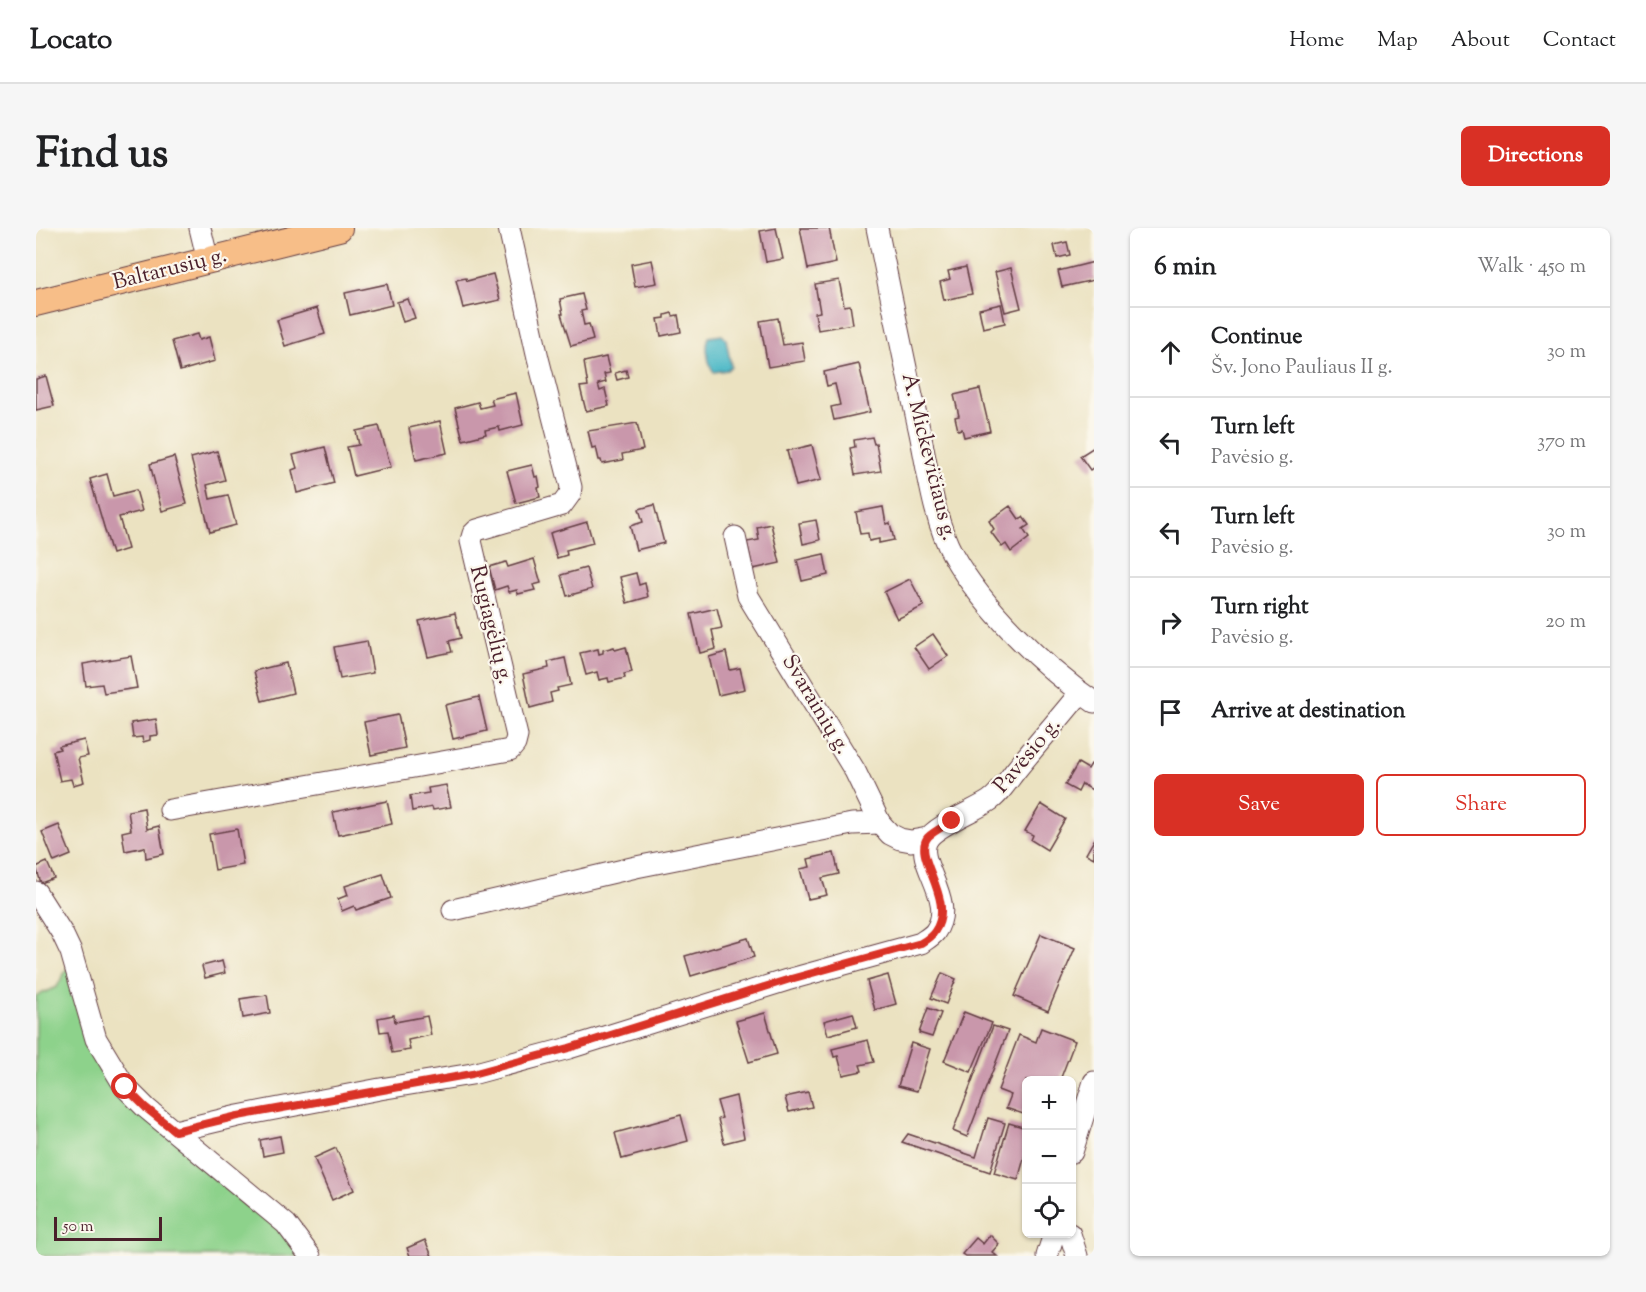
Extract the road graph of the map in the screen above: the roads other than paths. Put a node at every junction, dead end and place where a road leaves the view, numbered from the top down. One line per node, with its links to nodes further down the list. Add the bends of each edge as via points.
1 (200, 228): 5 (street)
2 (339, 228): 5 (main road, Baltarusių g.)
3 (509, 228): 9 (street, Rugiagėlių g., via 571,487 562,505 477,530 471,541 517,736 515,744 510,750)
4 (877, 228): 8 (street, A. Mickevičiaus g., via 929,476 952,554 975,589 1017,637)
5 (208, 261): 6 (main road, Baltarusių g.)
6 (36, 303)
7 (735, 537): 10 (street, Svarainių g., via 748,596 855,771)
8 (1087, 697): 11 (street, Pavėsio g., via 991,800)
9 (170, 810)
10 (880, 823): 11 (street, Svarainių g., via 900,839); 13 (street, via 852,824 648,864)
11 (928, 838): 15 (street, via 925,855 939,890 940,914 935,933 921,943 472,1074 372,1090)
12 (36, 892): 15 (street, via 71,952 96,1039 111,1065 125,1087)
13 (453, 910)
14 (1094, 1082): 16 (street)
15 (175, 1131): 18 (street, via 286,1224)
16 (1076, 1137)
17 (1052, 1238): 19 (street)
18 (310, 1256)
19 (1047, 1256)

